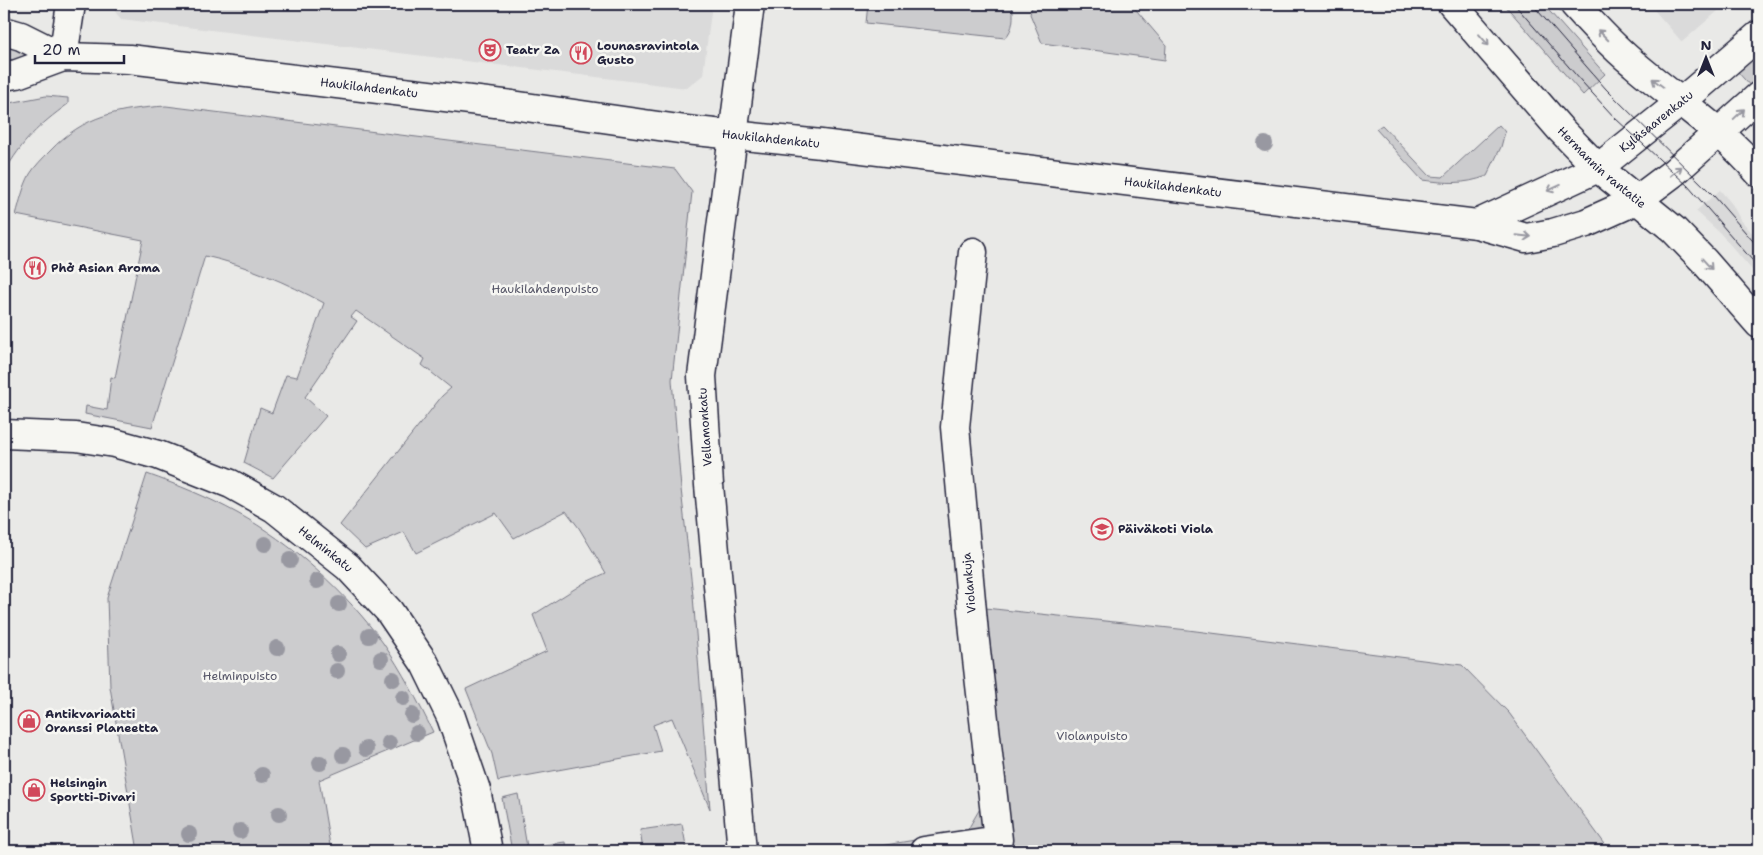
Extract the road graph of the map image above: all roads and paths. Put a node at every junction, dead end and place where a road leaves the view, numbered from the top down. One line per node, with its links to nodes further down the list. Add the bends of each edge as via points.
1 (71, 4): 7 (street)
2 (750, 4): 12 (street, Vellamonkatu)
3 (1452, 4): 13 (street, Hermannin rantatie, one-way to 13)
4 (1574, 4): 10 (street, one-way to 4, via 1633,64)
5 (4, 31): 7 (street, Haukilahdenkatu)
6 (1759, 35): 10 (street, Kyläsaarenkatu)
7 (63, 57): 8 (street, Haukilahdenkatu); 12 (street, Haukilahdenkatu, via 129,59)
8 (4, 76)
9 (1759, 96): 11 (street, one-way to 9)
10 (1682, 102): 11 (street); 13 (street, Kyläsaarenkatu)
11 (1720, 133): 14 (street); 15 (street, one-way to 11)
12 (734, 135): 16 (street, Haukilahdenkatu); 21 (street, Vellamonkatu, via 702,376)
13 (1598, 168): 15 (street, Hermannin rantatie); 16 (street, one-way to 16)
14 (1759, 173)
15 (1637, 200): 16 (street, Haukilahdenkatu, one-way to 15, via 1526,238 1586,223); 18 (street, Hermannin rantatie, one-way to 18, via 1692,248)
16 (1477, 224)
17 (973, 252): 22 (street, Violankuja, via 955,427 998,840)
18 (1759, 324)
19 (4, 434): 20 (street, Helminkatu, via 76,437 158,455 231,484 274,508 348,567 389,611 425,664 451,717 476,790)
20 (488, 851)
21 (742, 851)
22 (924, 851)

